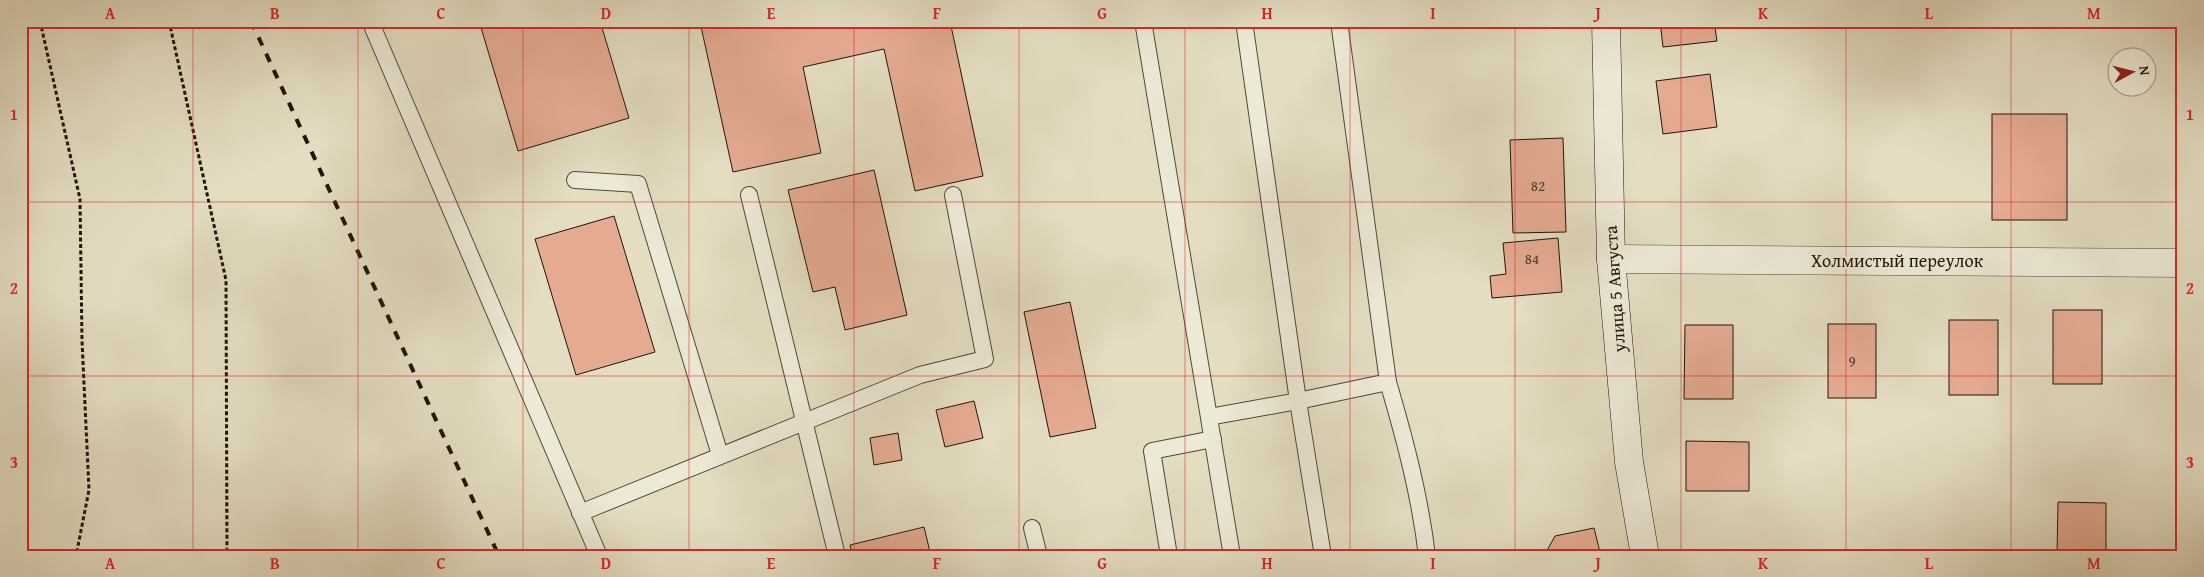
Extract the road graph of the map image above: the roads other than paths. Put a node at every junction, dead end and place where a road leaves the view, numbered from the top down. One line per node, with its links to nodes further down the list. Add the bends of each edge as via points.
1 (370, 21): 17 (lane)
2 (1143, 21): 13 (lane)
3 (1244, 21): 12 (lane)
4 (1339, 21): 11 (lane)
5 (1606, 21): 9 (street, улица 5 Августа)
6 (575, 180): 16 (lane, via 638,184)
7 (749, 195): 14 (lane)
8 (953, 195): 14 (lane, via 985,360 920,376)
9 (1611, 259): 10 (street, Холмистый переулок); 26 (street, улица 5 Августа, via 1629,462)
10 (2183, 263)
11 (1388, 382): 12 (lane); 25 (lane, via 1423,515)
12 (1298, 401): 13 (lane); 24 (lane)
13 (1209, 417): 15 (lane)
14 (803, 422): 16 (lane); 20 (lane)
15 (1213, 439): 22 (lane, via 1152,450); 23 (lane)
16 (720, 455): 17 (lane)
17 (580, 513): 19 (lane)
18 (1032, 528): 21 (lane)
19 (599, 556)
20 (837, 556)
21 (1039, 556)
22 (1169, 556)
23 (1232, 556)
24 (1323, 556)
25 (1428, 556)
26 (1645, 556)

